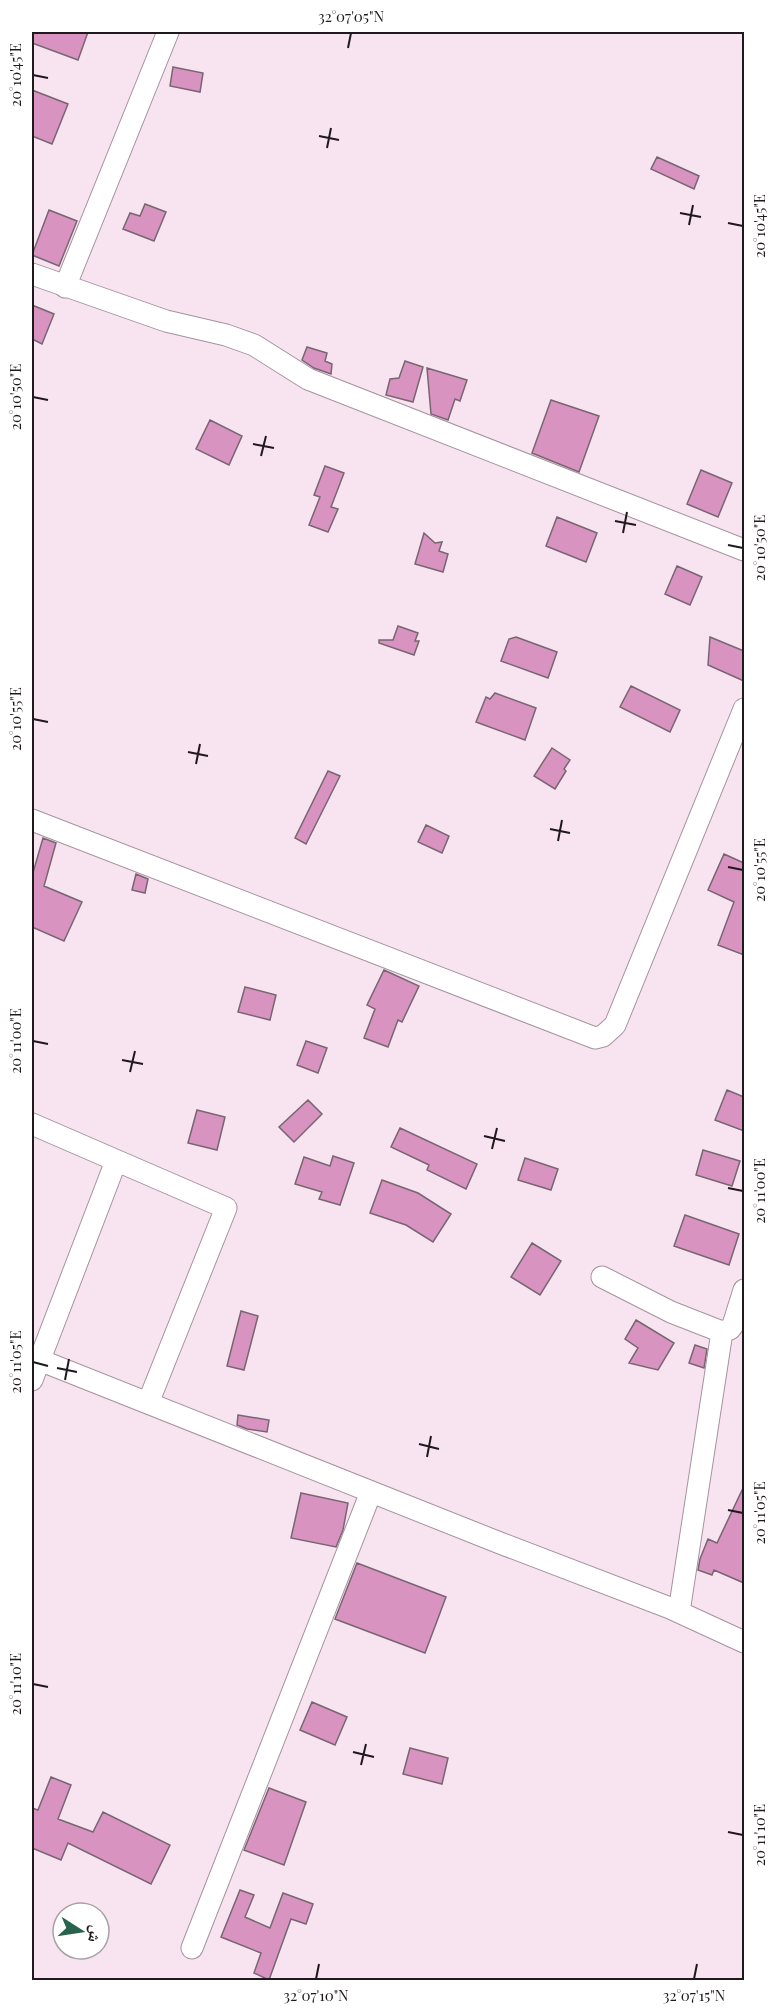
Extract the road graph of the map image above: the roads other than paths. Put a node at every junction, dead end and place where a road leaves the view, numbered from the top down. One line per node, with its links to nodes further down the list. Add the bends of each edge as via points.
1 (168, 32): 3 (street)
2 (32, 274): 3 (street)
3 (65, 287): 4 (street, via 254,345 308,379)
4 (744, 550)
5 (744, 709): 6 (street, via 615,1025 595,1038)
6 (32, 819)
7 (32, 1124): 8 (street)
8 (116, 1161): 12 (street); 14 (street, via 226,1208)
9 (602, 1277): 11 (street, via 671,1312)
10 (744, 1290): 11 (street, via 733,1325)
11 (722, 1332): 16 (street)
12 (36, 1358): 13 (street); 14 (street)
13 (32, 1380)
14 (148, 1403): 15 (street)
15 (371, 1492): 16 (street); 18 (street)
16 (679, 1612): 17 (street)
17 (744, 1642)
18 (192, 1948)

